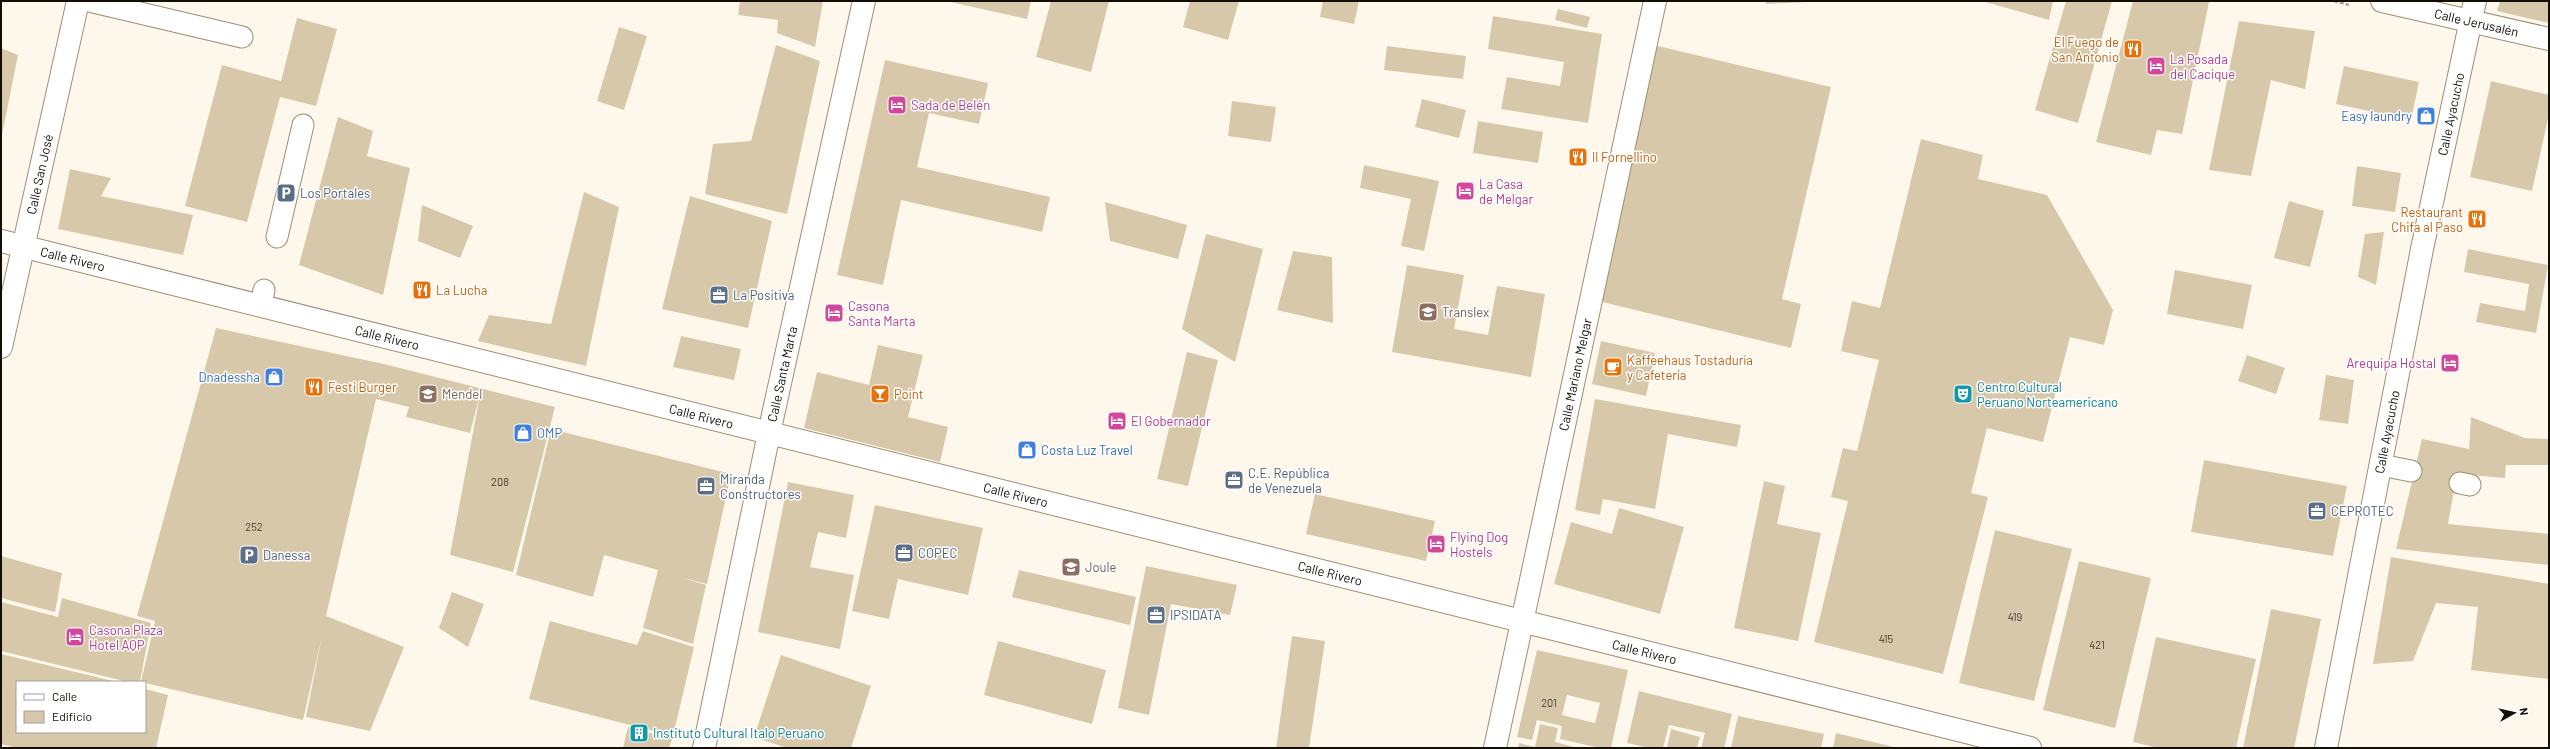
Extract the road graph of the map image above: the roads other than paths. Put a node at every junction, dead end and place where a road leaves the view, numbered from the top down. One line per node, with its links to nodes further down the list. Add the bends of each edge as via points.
1 (78, 1): 12 (street, Calle San José)
2 (90, 1): 7 (lane)
3 (864, 1): 14 (street, Calle Santa Marta)
4 (1655, 1): 17 (street, Calle Mariano Melgar)
5 (2382, 1): 6 (street, Calle Jerusalén)
6 (2473, 11): 8 (street, Calle Jerusalén); 15 (street, Calle Ayacucho, via 2422,249)
7 (242, 37)
8 (2549, 39)
9 (303, 125): 10 (lane)
10 (276, 237)
11 (1, 241): 12 (street, Calle Rivero)
12 (24, 246): 13 (street, Calle San José); 14 (street, Calle Rivero, via 262,298)
13 (1, 347)
14 (769, 433): 17 (street, Calle Rivero); 18 (street, Calle Santa Marta)
15 (2381, 464): 16 (lane); 21 (street, Calle Ayacucho)
16 (2411, 471)
17 (1521, 621): 19 (street, Calle Mariano Melgar); 20 (street, Calle Rivero)
18 (704, 748)
19 (1495, 748)
20 (2030, 748)
21 (2326, 748)

